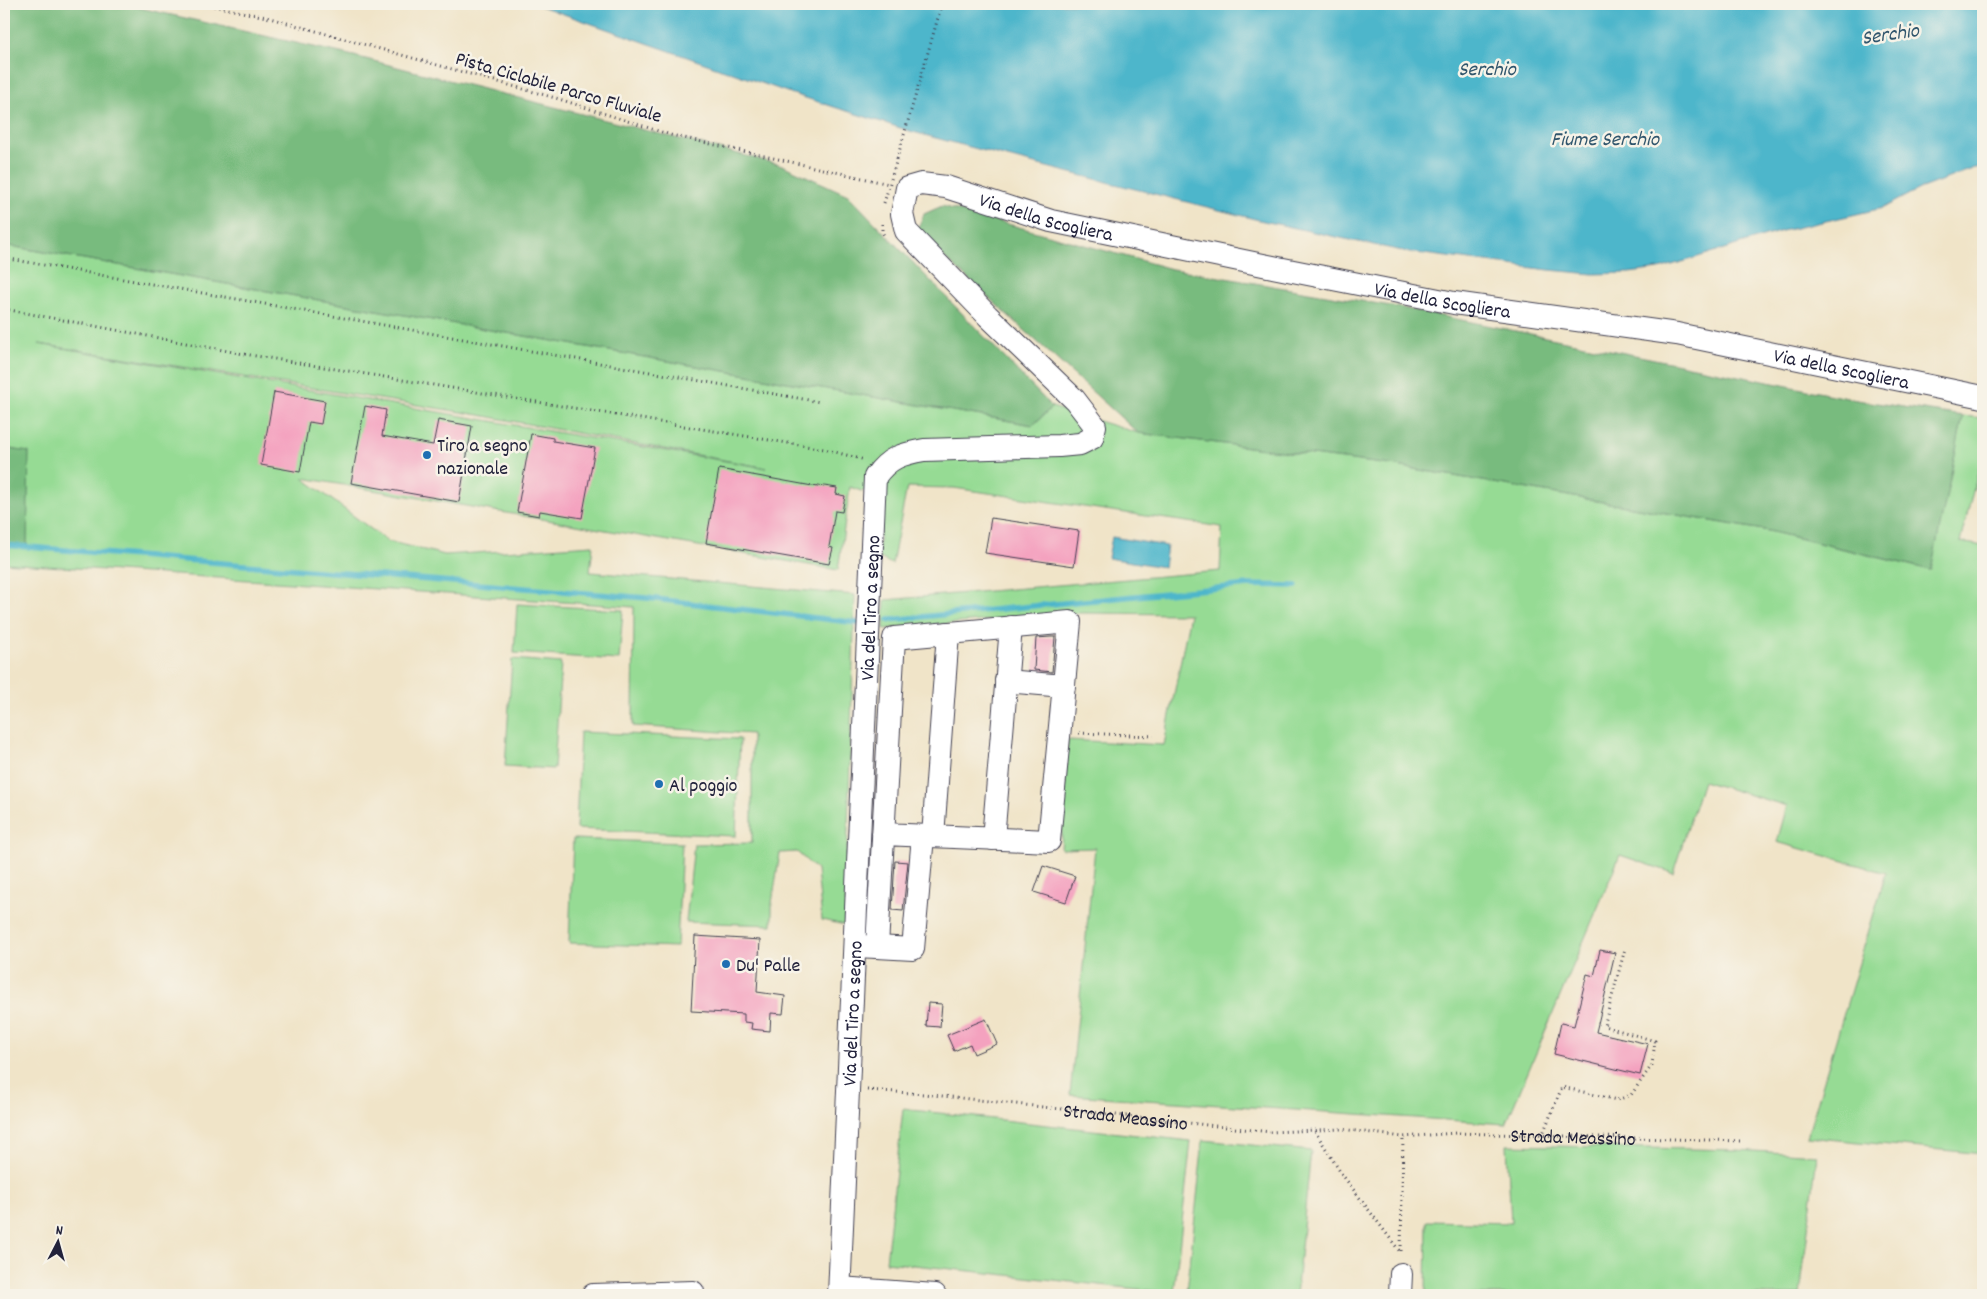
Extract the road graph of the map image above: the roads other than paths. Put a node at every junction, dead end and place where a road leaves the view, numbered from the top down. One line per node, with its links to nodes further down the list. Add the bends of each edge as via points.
1 (1983, 397): 2 (street, Via della Scogliera, via 1677,334 1454,303 1263,265 1051,220 946,187 921,184 907,188 902,214 906,231 1075,400 1095,426 1092,438 1080,444 924,450 905,453)
2 (879, 471): 10 (street, Via del Tiro a segno)
3 (1011, 627): 4 (street); 5 (street); 6 (street, via 1070,622)
4 (948, 633): 7 (street, via 894,638); 8 (street)
5 (1006, 681): 6 (street); 9 (street)
6 (1064, 686): 9 (street, via 1049,841)
7 (883, 834): 8 (street); 10 (street)
8 (928, 836): 9 (street); 10 (street, via 913,949)
9 (993, 839)
10 (866, 947): 11 (street, Via del Tiro a segno, via 849,1089)
11 (840, 1292): 14 (street)
12 (693, 1294): 13 (street)
13 (593, 1295)
14 (935, 1295)

